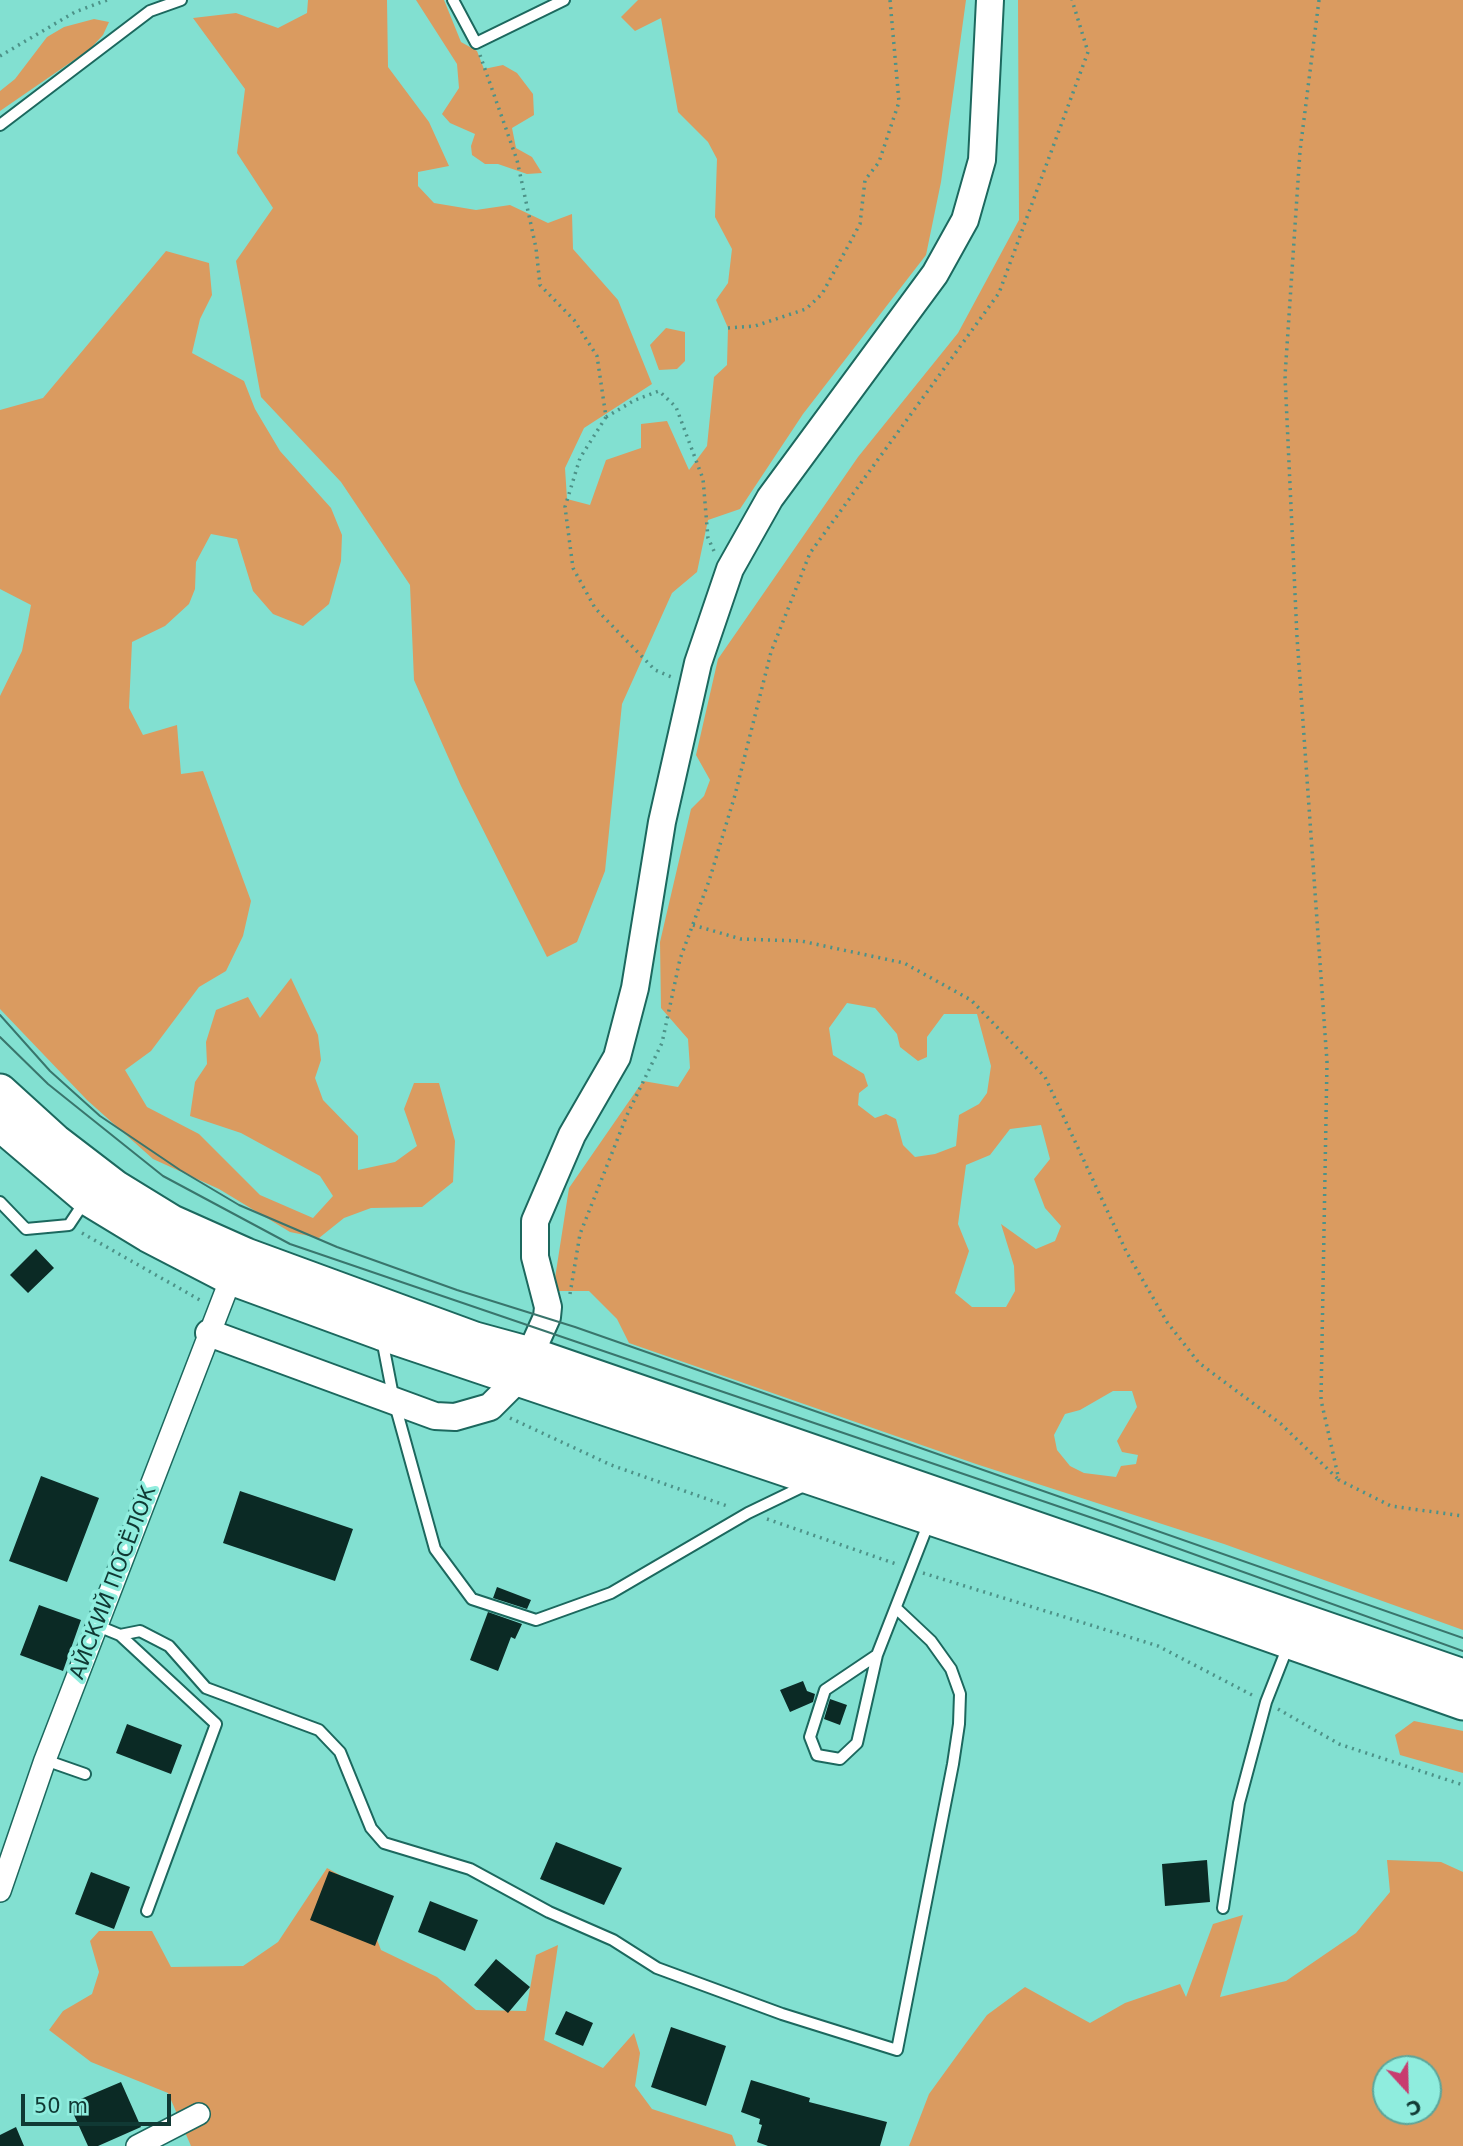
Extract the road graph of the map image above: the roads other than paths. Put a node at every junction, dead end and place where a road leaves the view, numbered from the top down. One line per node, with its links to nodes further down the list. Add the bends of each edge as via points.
1 (181, 0): 5 (lane, via 150,11)
2 (453, 0): 3 (lane, via 476,43)
3 (564, 0)
4 (990, 0): 13 (street, via 982,160 965,220 935,274 770,498 730,569 693,685 662,822 635,988 617,1057 572,1135 536,1221 535,1256 547,1317)
5 (0, 125)
6 (0, 1091): 13 (main road, via 115,1187 172,1222 385,1307)
7 (0, 1124): 9 (main road)
8 (0, 1202): 9 (lane, via 26,1229)
9 (78, 1211): 10 (main road, via 148,1235)
10 (231, 1278): 11 (street, АЙСКИЙ ПОСЁЛОК); 12 (main road)
11 (214, 1322): 14 (street); 18 (street, АЙСКИЙ ПОСЁЛОК)
12 (381, 1333): 13 (main road); 14 (lane)
13 (510, 1384): 14 (street, via 455,1417 435,1416); 15 (main road); 22 (main road)
14 (394, 1401): 15 (lane, via 435,1549 472,1600 536,1620 611,1593 748,1513)
15 (815, 1480): 16 (main road)
16 (930, 1519): 17 (lane); 20 (main road)
17 (897, 1609): 19 (lane, via 931,1641 951,1669 960,1694 953,1764 897,2050 657,1968 613,1940 549,1912 471,1869 384,1843 371,1828 340,1752 319,1730 206,1688 169,1646 140,1631); 21 (lane)
18 (97, 1626): 19 (lane); 24 (street, АЙСКИЙ ПОСЁЛОК)
19 (120, 1635): 28 (lane, via 216,1724)
20 (1289, 1643): 23 (main road); 27 (lane, via 1266,1702 1239,1803)
21 (877, 1655): 21 (lane, via 857,1743 840,1759 817,1755 810,1737 825,1690)
22 (1463, 1676)
23 (1463, 1703)
24 (45, 1760): 25 (lane); 26 (street, АЙСКИЙ ПОСЁЛОК)
25 (85, 1774)
26 (0, 1891)
27 (1223, 1908)
28 (147, 1911)
29 (199, 2113): 30 (street)
30 (136, 2146)

